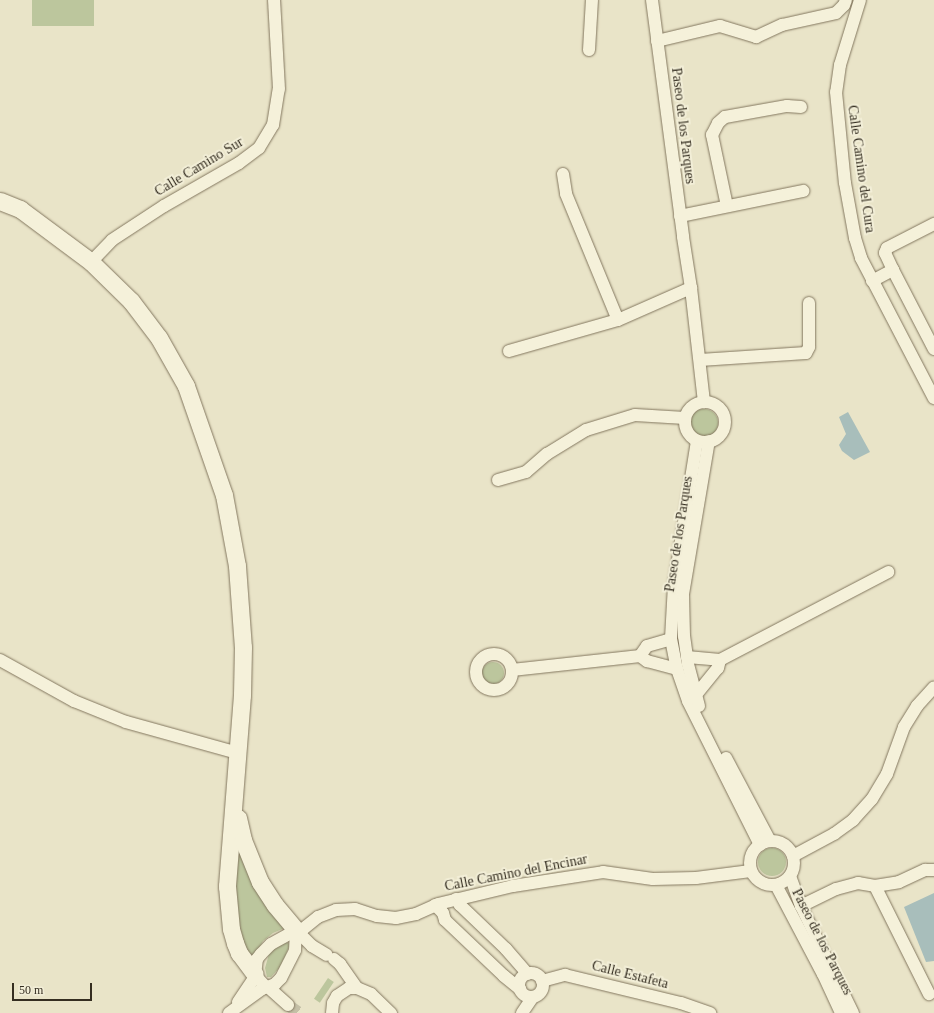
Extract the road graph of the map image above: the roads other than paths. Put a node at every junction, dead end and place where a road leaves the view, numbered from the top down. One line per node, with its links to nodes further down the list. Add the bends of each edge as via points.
1 (274, 0): 15 (street, Calle Camino Sur, via 279,89 274,125 259,148 240,163 164,206 112,240)
2 (592, 0): 7 (street)
3 (652, 0): 6 (street, Paseo de los Parques)
4 (846, 0): 6 (street, via 836,13 782,25 756,36 720,26)
5 (860, 0): 17 (street, Calle Camino del Cura, via 840,65 836,92 845,183 855,238)
6 (657, 41): 13 (street, Paseo de los Parques)
7 (589, 50)
8 (801, 107): 12 (street, Paseo de los Parques, via 787,106 725,116 718,123 712,135)
9 (563, 174): 20 (street, via 566,194)
10 (803, 191): 12 (street)
11 (0, 202): 15 (street, via 20,209)
12 (727, 206): 13 (street)
13 (680, 216): 18 (street, Paseo de los Parques)
14 (934, 224): 16 (street, via 887,248 885,253)
15 (91, 262): 40 (street, via 131,301 159,338 186,386 224,495 237,566 243,647)
16 (893, 270): 17 (street); 21 (street)
17 (872, 281): 24 (street, Calle Camino del Cura)
18 (691, 288): 20 (street); 23 (street, Paseo de los Parques)
19 (809, 303): 23 (street, via 809,346 806,353)
20 (618, 320): 22 (street)
21 (934, 349)
22 (509, 351)
23 (700, 360): 25 (street, Paseo de los Parques)
24 (934, 398)
25 (704, 402): 26 (street, via 692,406); 28 (street, via 715,405 723,413 725,424 722,434)
26 (685, 418): 27 (street, via 684,426 688,434); 29 (street, via 635,415 586,430 547,454 526,472)
27 (697, 441): 28 (street); 31 (street, Paseo de los Parques, via 674,585)
28 (709, 441): 33 (street, Paseo de los Parques, via 683,594)
29 (498, 480)
30 (888, 572): 35 (street)
31 (671, 639): 32 (street, via 647,646); 36 (street, Paseo de los Parques)
32 (640, 656): 36 (street, via 647,661); 37 (street)
33 (687, 656): 35 (street); 39 (street, Paseo de los Parques)
34 (0, 660): 40 (street, via 74,701 126,722)
35 (720, 660): 39 (street, via 718,668)
36 (678, 669): 42 (street, Paseo de los Parques, via 688,700)
37 (512, 670)
38 (934, 687): 43 (street, via 916,706 904,727 887,774 872,799 853,820 834,834)
39 (695, 696): 42 (street, Paseo de los Parques)
40 (238, 753): 41 (street)
41 (235, 794): 52 (street, via 242,840 260,882); 54 (street, via 227,886 231,929 239,953)
42 (765, 843): 43 (street, via 782,843); 45 (street, via 753,850 749,863)
43 (793, 856): 46 (street, via 794,866)
44 (934, 870): 48 (street, Paseo de los Parques, via 925,870 899,882)
45 (751, 871): 47 (street, via 756,880 765,885); 49 (street, Calle Camino del Encinar, via 696,878 653,879 603,872 513,886)
46 (790, 876): 47 (street); 51 (street, Paseo de los Parques)
47 (776, 886): 69 (street, Paseo de los Parques)
48 (875, 886): 51 (street, Paseo de los Parques, via 858,883 836,889); 59 (street)
49 (456, 899): 50 (street, Calle Camino del Encinar); 53 (street)
50 (435, 905): 52 (street, Calle Camino del Encinar, via 416,914 396,918 377,916 355,909 336,910 318,917 303,929); 58 (street, via 445,920)
51 (801, 906): 70 (street, Paseo de los Parques)
52 (296, 930): 54 (street, Calle Camino del Encinar, via 266,948 258,959); 56 (street, via 297,946 282,978); 57 (street, via 312,946 340,964)
53 (528, 974): 55 (street, via 538,976); 58 (street, via 520,982)
54 (255, 975): 56 (street); 63 (street, Calle Camino del Encinar)
55 (542, 981): 60 (street, via 542,990); 68 (street, Calle Estafeta, via 565,975 681,1003)
56 (267, 987): 62 (street); 63 (street)
57 (357, 988): 61 (street, via 371,994); 64 (street, via 350,988 337,996)
58 (520, 989): 60 (street)
59 (929, 994)
60 (532, 998): 67 (street)
61 (376, 1000): 65 (street); 66 (street)
62 (288, 1005)
63 (230, 1012)
64 (332, 1013)
65 (378, 1013)
66 (391, 1013)
67 (522, 1013)
68 (710, 1013)
69 (841, 1013)
70 (853, 1013)

